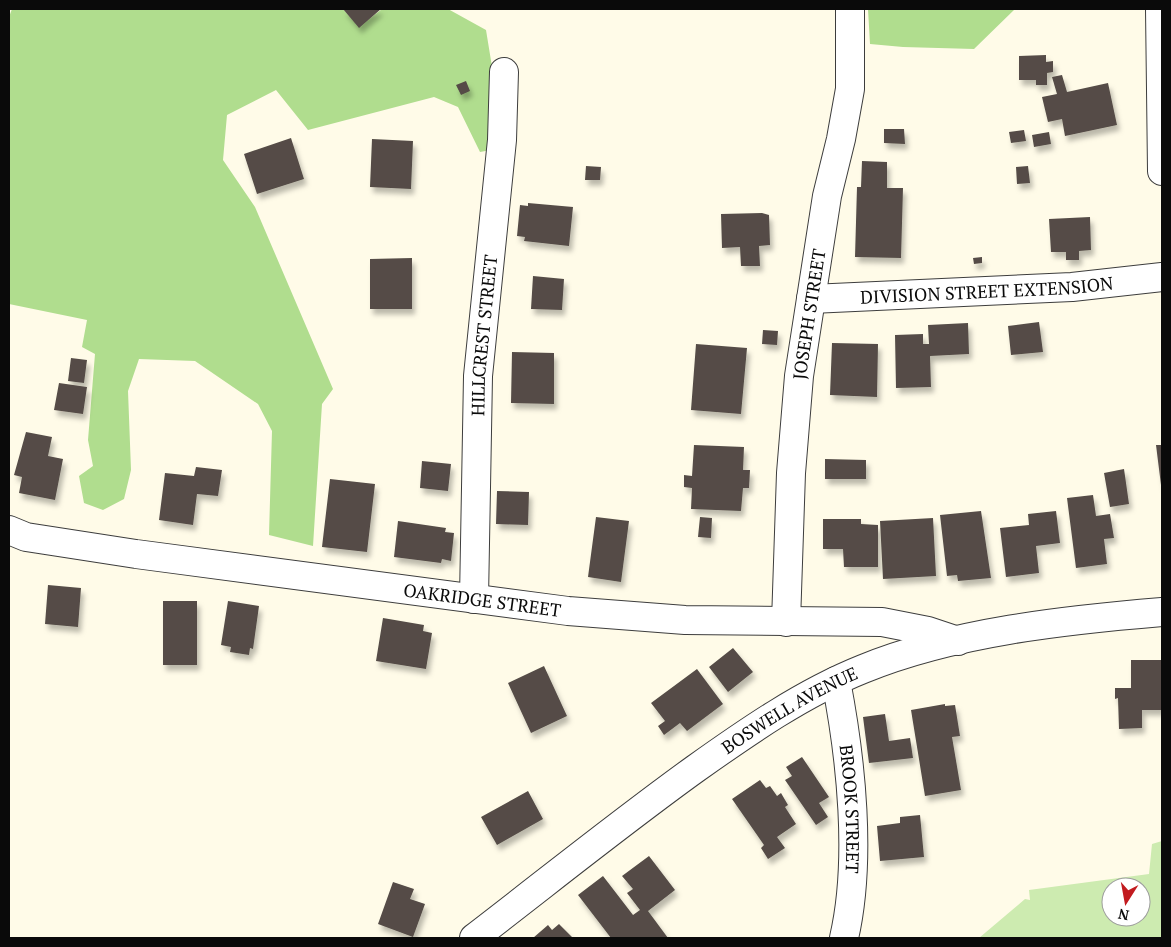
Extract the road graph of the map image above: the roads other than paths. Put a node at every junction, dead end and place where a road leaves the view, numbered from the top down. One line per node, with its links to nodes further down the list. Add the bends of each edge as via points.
1 (850, 9): 6 (street, JOSEPH STREET, via 850,89 827,196)
2 (1160, 9): 4 (street)
3 (504, 72): 8 (street, HILLCREST STREET, via 502,140 478,376)
4 (1162, 171)
5 (1162, 277): 6 (street, DIVISION STREET EXTENSION, via 1062,287)
6 (811, 298): 10 (street, JOSEPH STREET, via 795,417)
7 (9, 530): 8 (street, OAKRIDGE STREET, via 26,537 136,554)
8 (474, 599): 10 (street, OAKRIDGE STREET, via 676,620)
9 (1162, 612): 11 (street, BOSWELL AVENUE, via 1030,627)
10 (786, 622): 11 (street, OAKRIDGE STREET, via 882,622)
11 (958, 641): 12 (street, BOSWELL AVENUE, via 881,662)
12 (836, 681): 13 (street, BOSWELL AVENUE, via 710,758); 14 (street, BROOK STREET, via 845,728 851,794 852,882)
13 (474, 938)
14 (844, 938)

